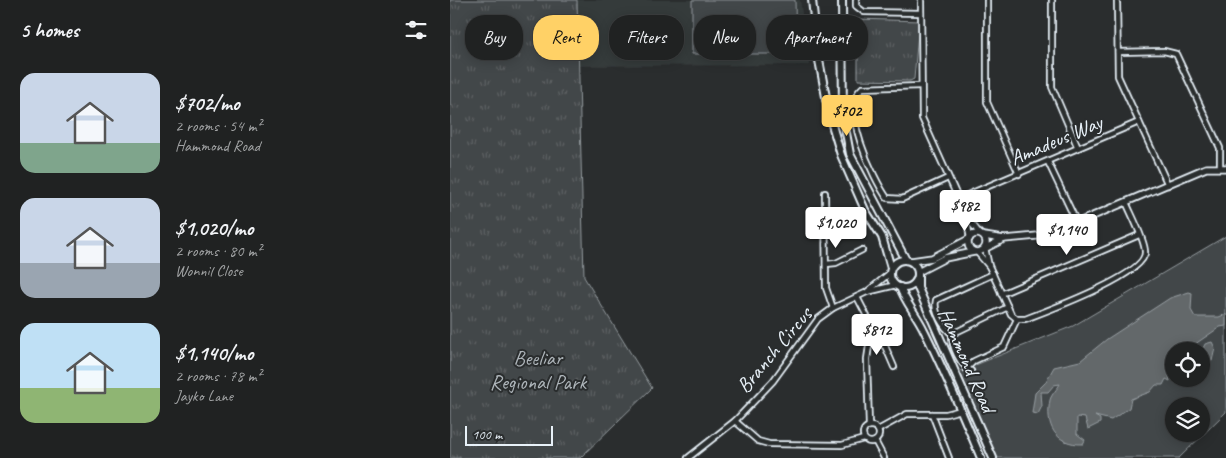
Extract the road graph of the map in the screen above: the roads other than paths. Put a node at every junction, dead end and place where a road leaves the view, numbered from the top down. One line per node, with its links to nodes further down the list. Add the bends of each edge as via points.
1 (812, 0): 9 (main road)
2 (842, 0): 10 (main road)
3 (856, 0): 8 (street, via 856,6 864,12)
4 (921, 0): 8 (street)
5 (987, 0): 21 (street, via 987,102)
6 (1052, 0): 18 (street, via 1052,87)
7 (1117, 0): 11 (street)
8 (921, 13): 14 (street)
9 (813, 15)
10 (843, 15)
11 (1118, 52): 17 (street, via 1118,76); 20 (street, via 1164,51 1176,54 1220,148)
12 (819, 60): 15 (main road)
13 (843, 60): 16 (main road)
14 (921, 86): 22 (street, via 923,121); 22 (street, via 862,88 856,99 857,133 885,195 891,200 902,199)
15 (826, 100): 16 (main road); 39 (main road, via 841,155 882,237)
16 (842, 100): 36 (main road, via 850,154)
17 (1139, 122): 18 (street, Amadeus Way); 23 (street)
18 (1078, 148): 19 (street, Amadeus Way)
19 (1048, 162): 21 (street, Amadeus Way); 28 (street)
20 (1223, 167): 23 (street, via 1206,168)
21 (1019, 174): 25 (street, Amadeus Way)
22 (948, 178): 25 (street)
23 (1168, 184): 26 (street)
24 (825, 193): 37 (street)
25 (958, 199): 27 (street)
26 (1126, 202): 28 (street); 30 (street)
27 (966, 216): 29 (street); 31 (street)
28 (1077, 223): 32 (street, via 1048,235)
29 (982, 235): 31 (street, via 974,234); 32 (street); 33 (street, via 987,242)
30 (1140, 235): 44 (street); 48 (street, via 1145,256 1122,278 1031,317)
31 (969, 239): 35 (street, via 968,246); 36 (street, via 932,258)
32 (1004, 239): 33 (street)
33 (985, 248): 35 (street); 38 (street)
34 (862, 250): 37 (street, via 836,263)
35 (975, 252): 38 (street); 40 (street, via 945,258)
36 (908, 261): 39 (main road, via 897,262); 40 (main road)
37 (826, 264): 47 (street, via 826,288)
38 (989, 266): 41 (street)
39 (891, 271): 42 (main road); 43 (street, Branch Circus)
40 (918, 273): 42 (main road, via 910,286); 63 (main road, Hammond Road, via 918,288)
41 (993, 274): 44 (street); 49 (street, via 936,300 935,306 943,325)
42 (898, 286): 43 (street, Branch Circus); 52 (main road, Hammond Road, via 919,319)
43 (867, 292): 45 (street, Branch Circus)
44 (1002, 294): 46 (street)
45 (857, 297): 47 (street, Branch Circus); 50 (street, via 872,326)
46 (1008, 307): 48 (street); 49 (street)
47 (833, 308): 54 (street, Branch Circus, via 818,319 773,382)
48 (1017, 319): 49 (street, via 1004,347 974,361 968,370 954,346)
49 (952, 334)
50 (871, 340): 51 (street, via 885,346); 55 (street, via 867,359)
51 (894, 367)
52 (961, 410): 53 (street); 62 (main road, Hammond Road)
53 (932, 414): 56 (street, via 907,414); 61 (street)
54 (735, 421): 57 (street, via 758,441 768,444 842,445); 59 (street, Branch Circus)
55 (869, 426): 56 (street); 57 (street, via 863,431)
56 (878, 430): 58 (street)
57 (864, 438): 58 (street, via 868,442)
58 (875, 441): 60 (street)
59 (688, 458)
60 (884, 458)
61 (949, 458)
62 (981, 458)
63 (992, 458)

